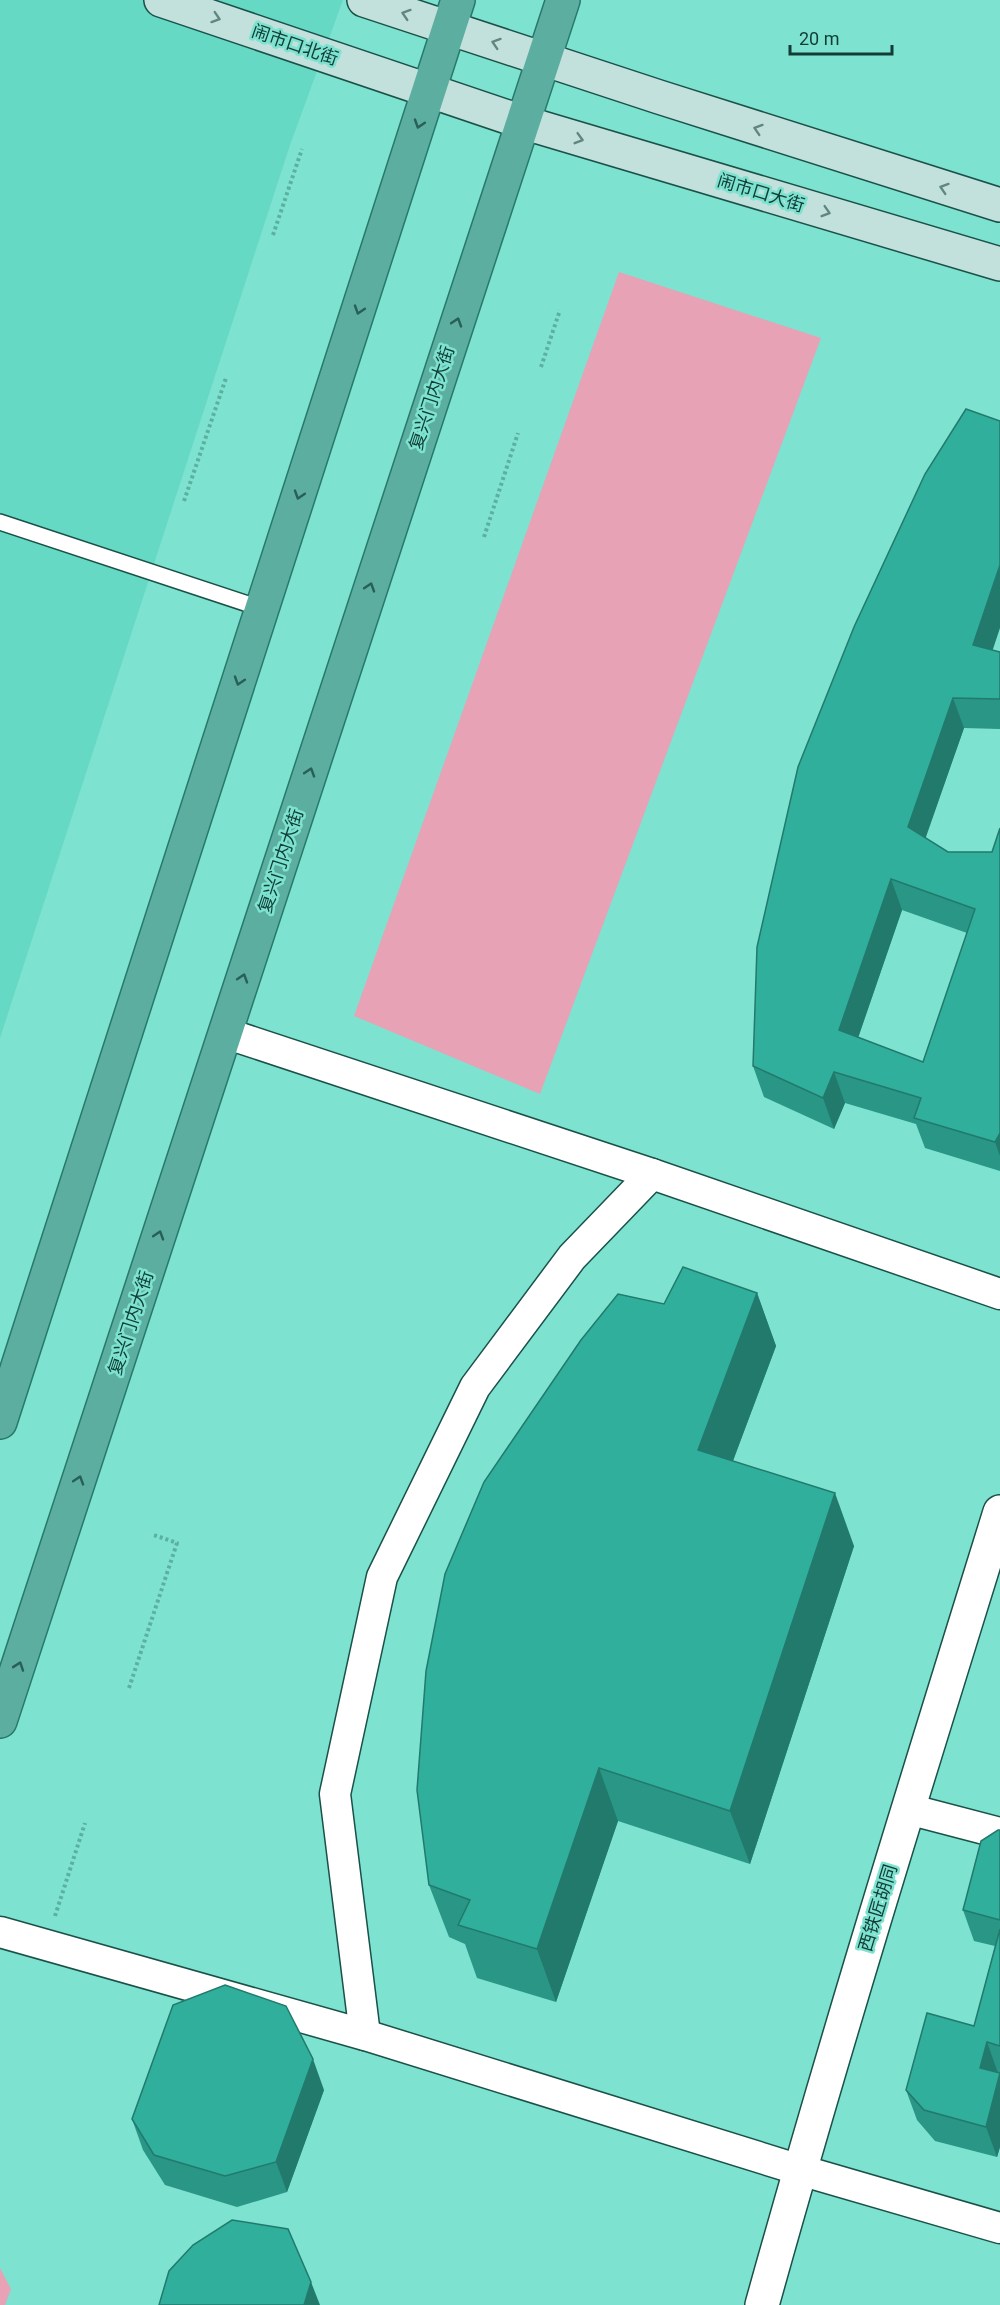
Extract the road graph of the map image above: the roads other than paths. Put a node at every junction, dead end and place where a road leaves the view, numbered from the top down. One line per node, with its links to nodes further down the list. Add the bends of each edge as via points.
1 (161, 0): 6 (main road, 闹市口北街, one-way to 6)
2 (364, 0): 4 (main road, one-way to 2)
3 (563, 0): 5 (highway, 复兴门内大街)
4 (453, 14): 5 (main road, one-way to 4); 6 (highway)
5 (543, 58): 7 (highway, 复兴门内大街); 8 (main road, one-way to 5)
6 (429, 91): 7 (main road, 闹市口北街); 11 (highway, one-way to 11)
7 (522, 122): 9 (main road, 闹市口大街, one-way to 9); 12 (highway, 复兴门内大街, one-way to 7)
8 (1000, 206)
9 (1000, 264)
10 (0, 522): 11 (lane)
11 (262, 609): 15 (highway, one-way to 15)
12 (225, 1034): 13 (street); 17 (highway, 复兴门内大街, one-way to 12)
13 (652, 1174): 14 (street); 21 (street, via 572,1257 476,1387 382,1577 335,1794)
14 (1000, 1294)
15 (0, 1422)
16 (1000, 1512): 18 (street, 西铁匠胡同)
17 (0, 1721)
18 (908, 1809): 19 (street); 22 (street, 西铁匠胡同)
19 (1000, 1833)
20 (0, 1932): 21 (street)
21 (365, 2035): 22 (street)
22 (800, 2170): 23 (street); 24 (street, 西铁匠胡同)
23 (1000, 2228)
24 (762, 2305)

